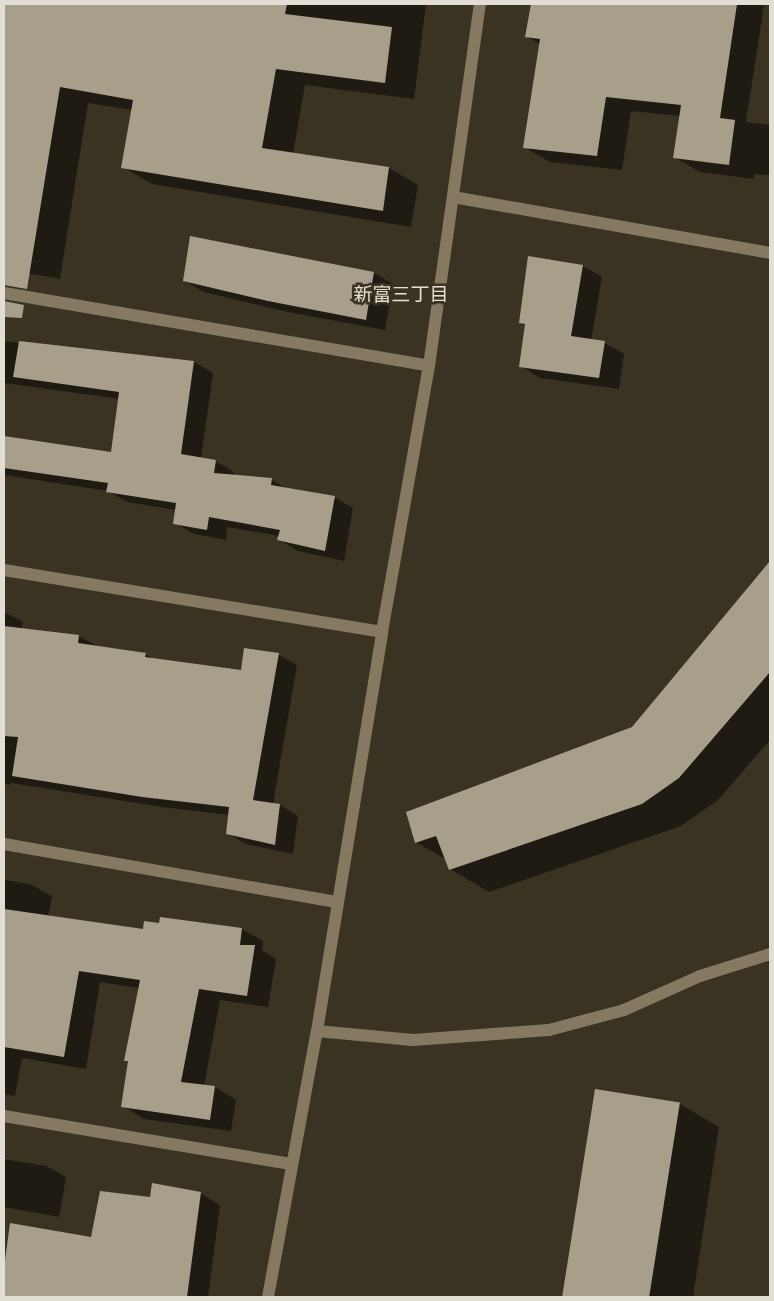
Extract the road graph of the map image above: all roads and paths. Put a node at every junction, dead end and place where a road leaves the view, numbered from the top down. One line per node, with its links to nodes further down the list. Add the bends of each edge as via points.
1 (480, 4): 2 (street)
2 (453, 197): 3 (street); 5 (street)
3 (770, 253)
4 (4, 293): 5 (street)
5 (429, 366): 7 (street)
6 (4, 570): 7 (street)
7 (382, 632): 9 (street)
8 (4, 844): 9 (street)
9 (338, 902): 11 (street)
10 (770, 954): 11 (street, via 700,976 624,1010 549,1030 413,1040)
11 (316, 1031): 13 (street)
12 (4, 1116): 13 (street)
13 (291, 1164): 14 (street)
14 (268, 1297)

